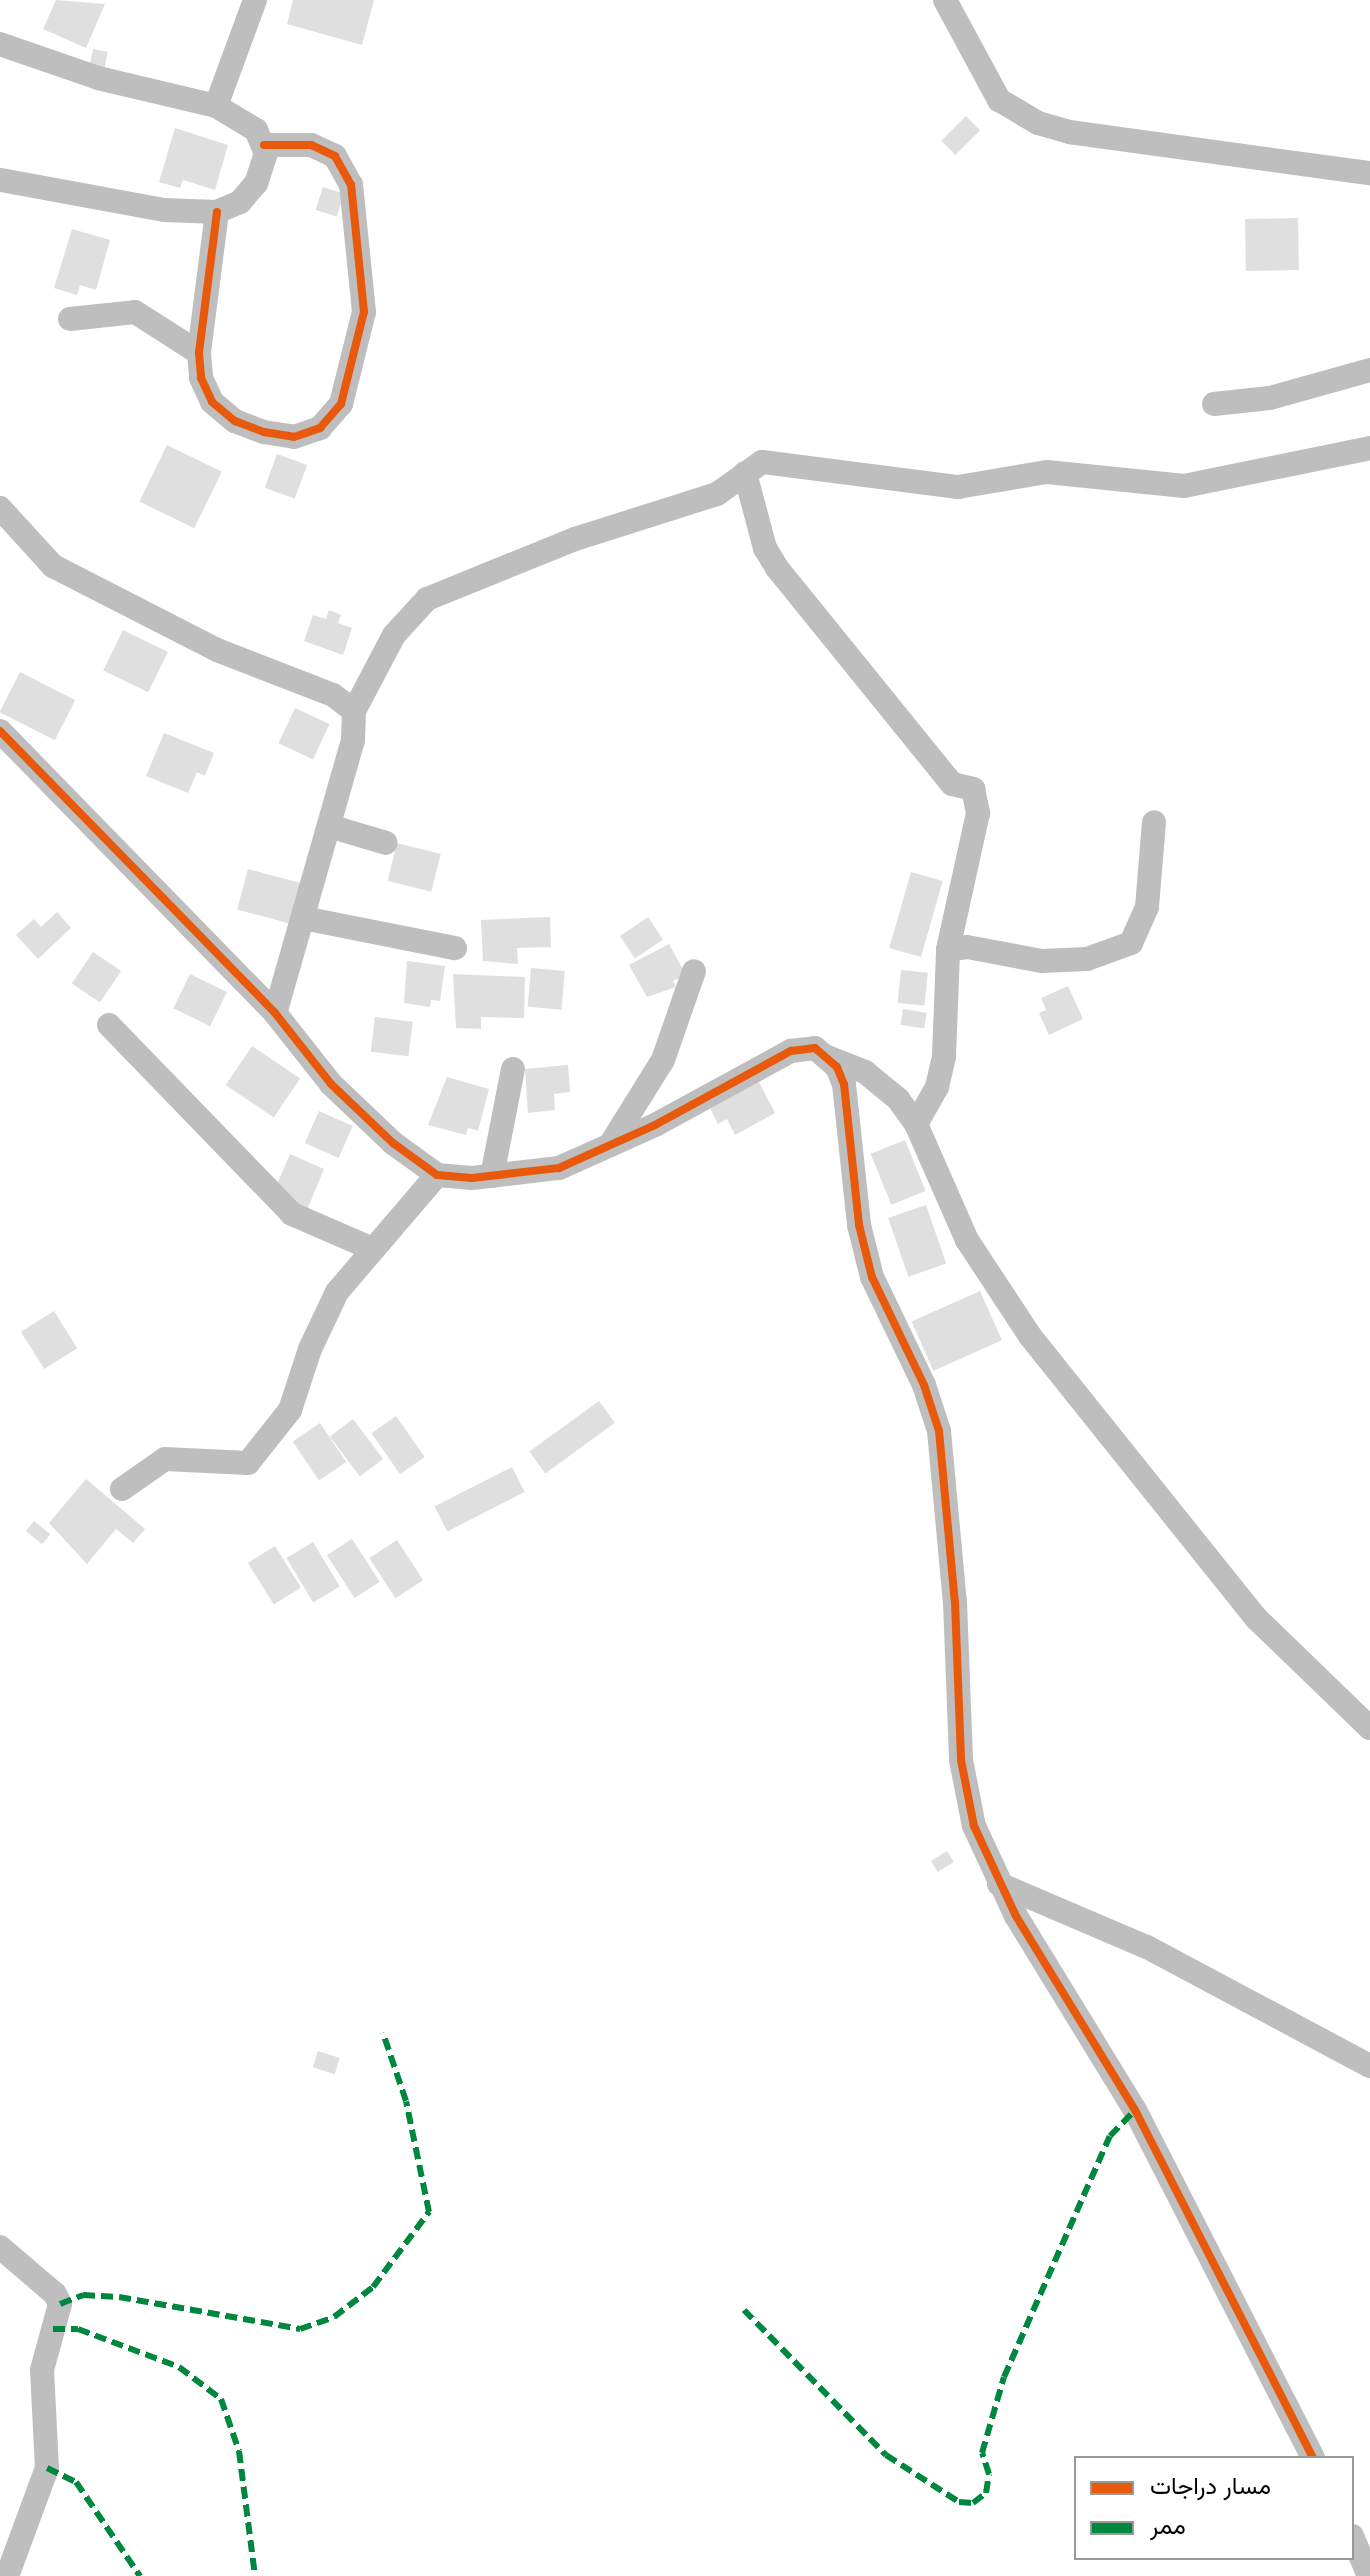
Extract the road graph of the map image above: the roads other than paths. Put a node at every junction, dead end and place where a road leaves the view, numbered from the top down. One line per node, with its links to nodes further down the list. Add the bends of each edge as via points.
1 (255, 0): 4 (street)
2 (945, 0): 6 (street, via 999,100 1038,123 1069,132)
3 (0, 44): 4 (street, via 98,78)
4 (216, 106): 5 (street, via 256,130)
5 (264, 145): 8 (street, via 264,166 256,183 240,202); 10 (street, via 311,145 335,156 351,185 364,312 341,404 320,428 294,437 264,432 235,421 212,402 201,378)
6 (1370, 173)
7 (0, 180): 8 (street, via 164,210)
8 (217, 212): 10 (street)
9 (70, 319): 10 (street, via 135,312)
10 (199, 353)
11 (1370, 370): 12 (street, via 1270,398)
12 (1214, 404)
13 (1370, 448): 14 (street, via 1184,486 1047,472 958,487 818,471 778,461 762,462)
14 (745, 473): 16 (street, via 717,494 575,539 427,599 394,635); 23 (street, via 765,548 777,568 952,784 973,789 978,813)
15 (0, 508): 16 (street, via 53,566 217,650 333,695)
16 (354, 711): 19 (street, via 353,740)
17 (0, 731): 25 (street)
18 (1154, 822): 23 (street, via 1147,907 1131,943 1087,959 1042,961 967,947)
19 (329, 826): 20 (street); 21 (street)
20 (386, 843)
21 (303, 918): 22 (street); 25 (street)
22 (455, 948)
23 (948, 950): 29 (street, via 944,1056 937,1087)
24 (694, 971): 30 (street, via 663,1060)
25 (275, 1013): 31 (street, via 331,1084 393,1143)
26 (109, 1025): 33 (street, via 292,1214)
27 (827, 1057): 29 (street, via 884,1086); 30 (street, via 815,1048 791,1051); 36 (street, via 844,1084 859,1225 872,1277 924,1385 939,1431 964,1790)
28 (513, 1069): 32 (street)
29 (916, 1124): 35 (street, via 967,1240 1030,1336 1257,1619)
30 (609, 1147): 32 (street, via 559,1168)
31 (437, 1175): 32 (street); 33 (street)
32 (492, 1176)
33 (373, 1249): 34 (street, via 337,1292 322,1320 290,1410 248,1463 165,1459)
34 (122, 1489)
35 (1370, 1728)
36 (999, 1884): 37 (street, via 1147,1947); 39 (street, via 1135,2110)
37 (1370, 2066)
38 (0, 2247): 41 (street, via 60,2304 42,2370 47,2468)
39 (1312, 2456)
40 (1354, 2541): 42 (street)
41 (7, 2576)
42 (1369, 2576)

